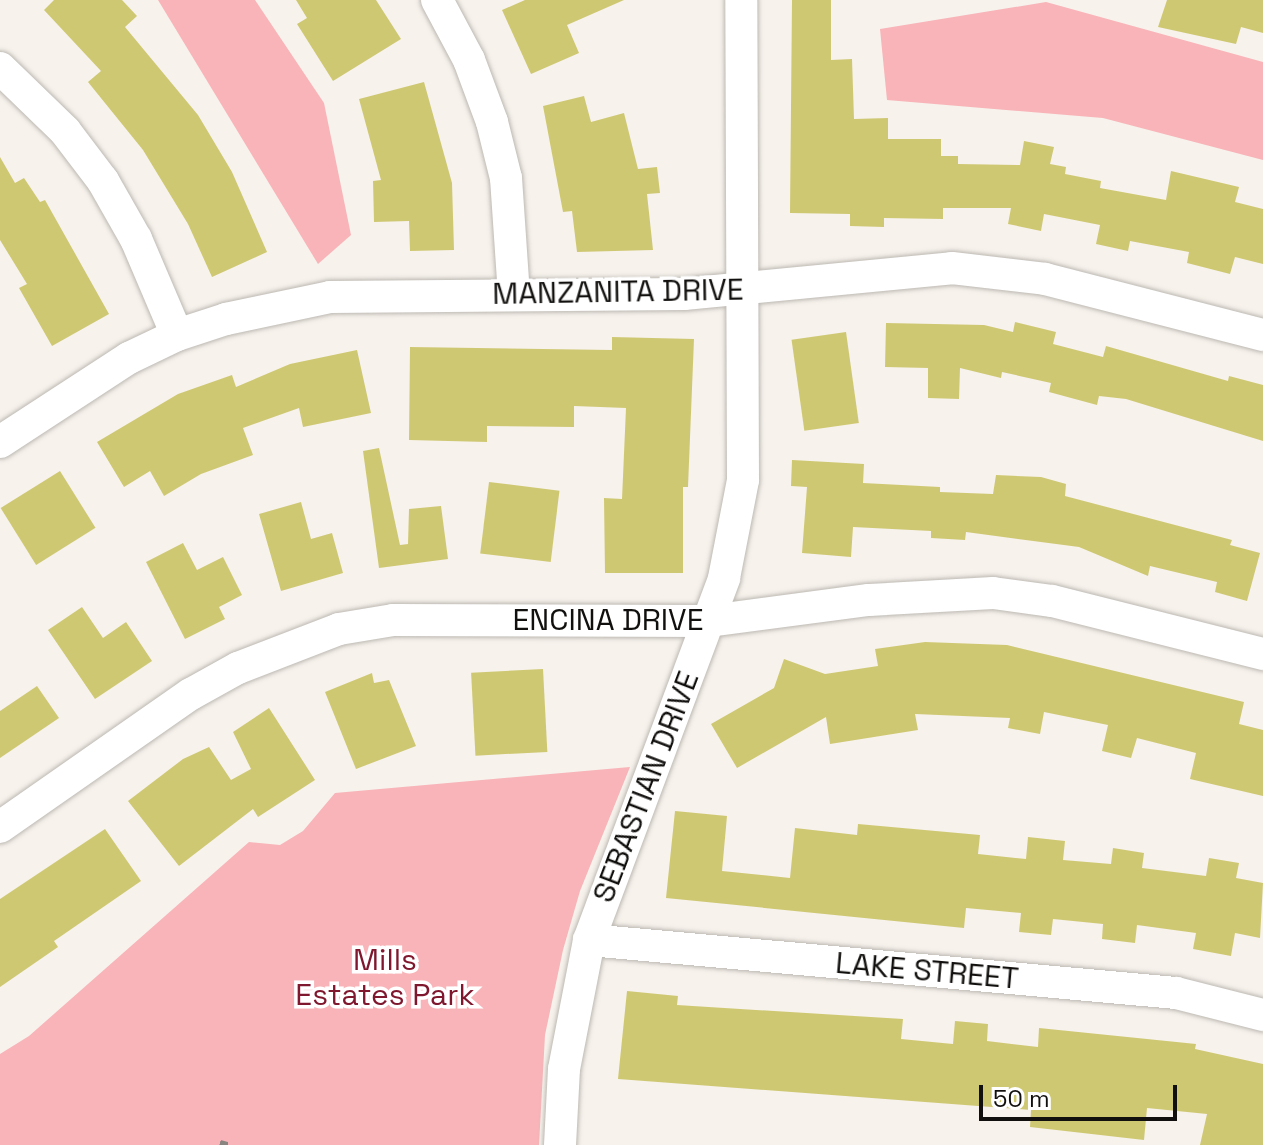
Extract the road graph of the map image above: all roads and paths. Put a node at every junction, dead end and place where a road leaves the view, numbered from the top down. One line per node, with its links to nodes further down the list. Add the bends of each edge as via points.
1 (437, 0): 5 (street, via 469,60 492,122 506,178)
2 (741, 0): 4 (street, SEBASTIAN DRIVE)
3 (0, 68): 6 (street, via 65,131 103,181 136,239)
4 (744, 291): 5 (street, MANZANITA DRIVE); 7 (street, MANZANITA DRIVE, via 909,270 1000,270); 9 (street, SEBASTIAN DRIVE, via 743,480 724,578)
5 (514, 294): 6 (street, MANZANITA DRIVE, via 330,297)
6 (177, 335): 8 (street, MANZANITA DRIVE, via 91,381)
7 (1263, 335)
8 (0, 442)
9 (709, 621): 10 (street, ENCINA DRIVE, via 869,600 993,593 1052,601); 11 (street, ENCINA DRIVE, via 451,618 339,629 289,645 191,694); 12 (street, SEBASTIAN DRIVE)
10 (1263, 654)
11 (0, 827)
12 (589, 940): 13 (street, LAKE STREET, via 1176,993); 16 (street, SEBASTIAN DRIVE, via 564,1069)
13 (1263, 1015)
14 (220, 1142): 15 (path)
15 (231, 1145)
16 (560, 1145)

